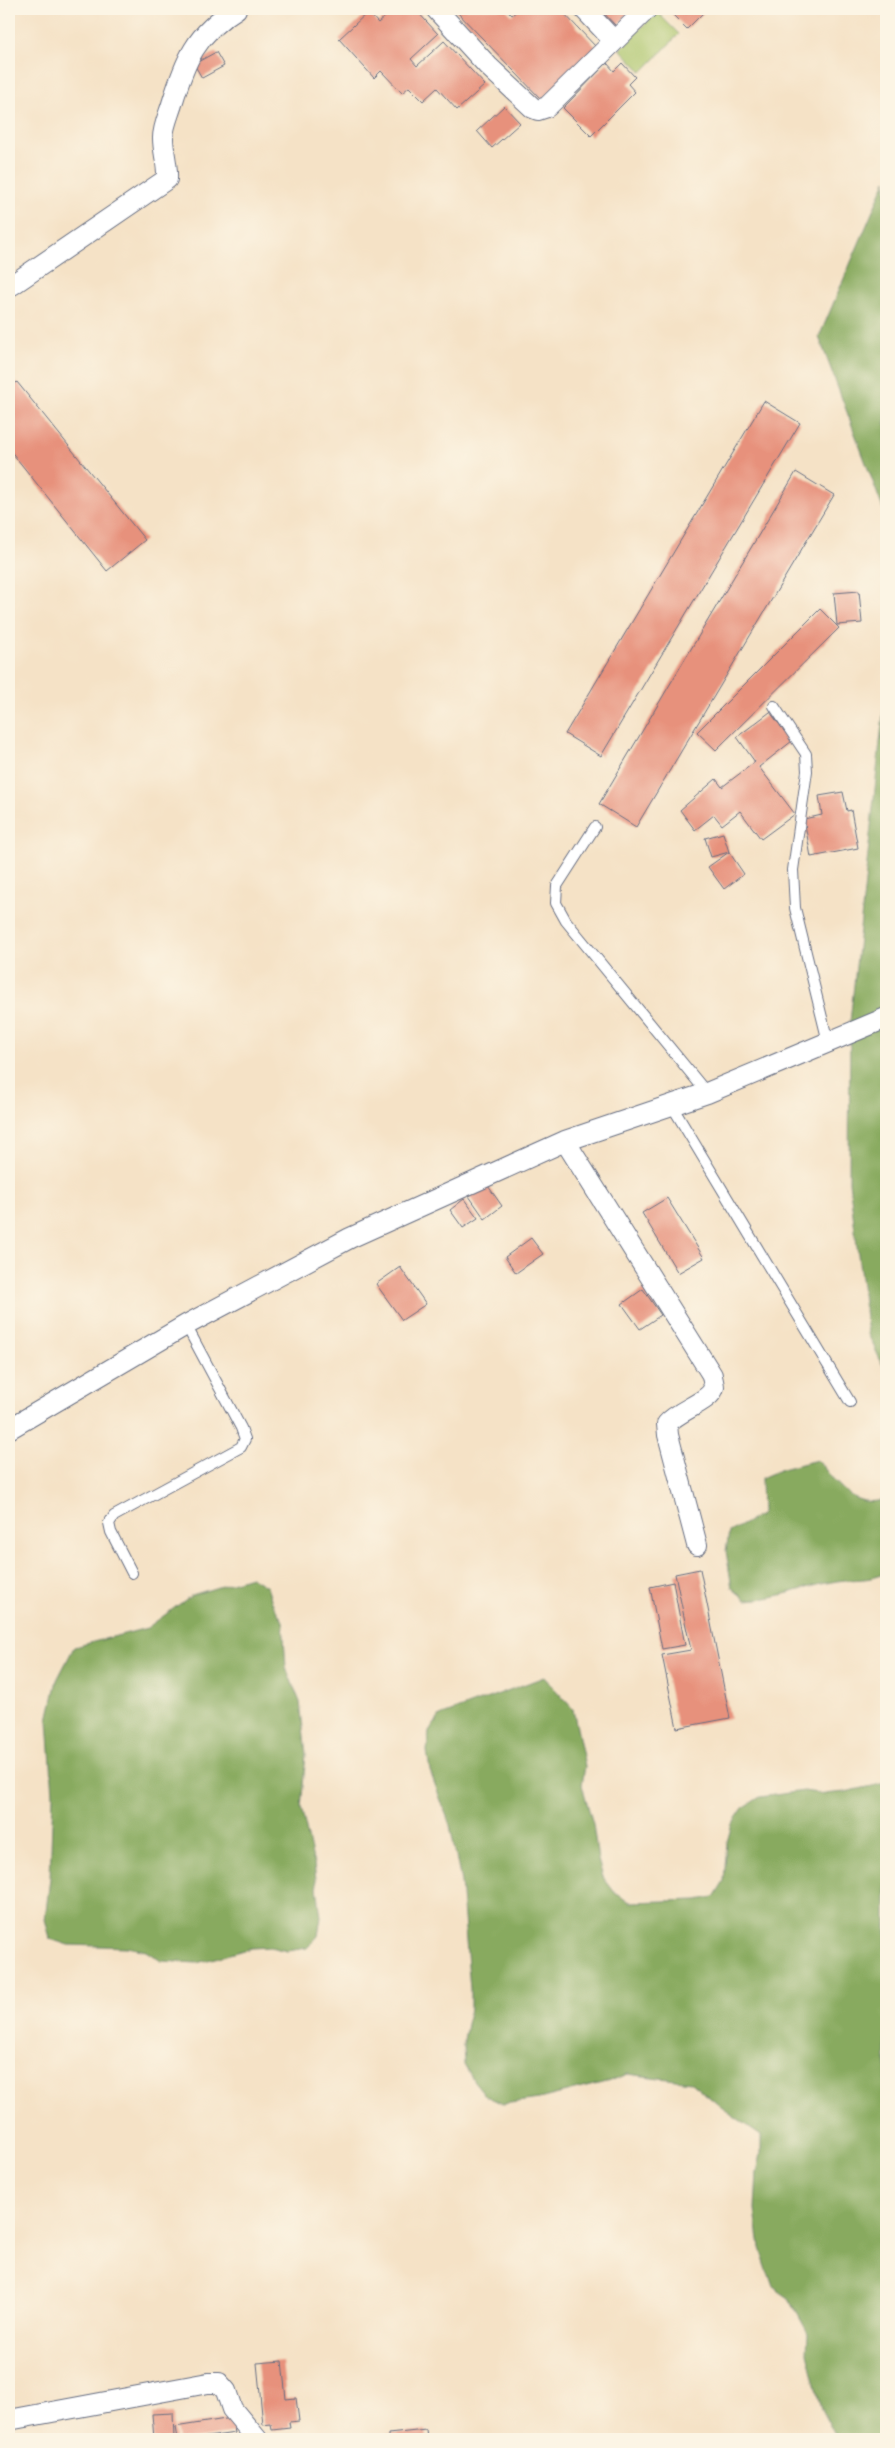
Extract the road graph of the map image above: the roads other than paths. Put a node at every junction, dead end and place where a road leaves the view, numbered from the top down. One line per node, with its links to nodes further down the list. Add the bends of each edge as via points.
1 (436, 9): 5 (street, via 488,66 533,108 543,110)
2 (584, 9): 5 (street)
3 (647, 9): 5 (street)
4 (223, 12): 6 (street, via 183,65 163,137 168,179)
5 (614, 40)
6 (12, 285)
7 (774, 706): 10 (lane, via 806,754 807,771 793,870 795,908)
8 (595, 827): 11 (lane, via 557,886 556,903 566,921)
9 (886, 1018): 10 (street)
10 (828, 1042): 11 (street)
11 (707, 1093): 12 (street)
12 (672, 1106): 13 (street); 15 (lane)
13 (565, 1142): 14 (street, via 350,1238); 17 (street, via 712,1375 714,1387 708,1397 673,1416 668,1424 668,1435)
14 (186, 1324): 16 (street); 18 (lane, via 245,1439 241,1447 114,1516 109,1523 111,1532)
15 (850, 1402)
16 (9, 1429)
17 (697, 1544)
18 (132, 1573)
19 (9, 2420): 20 (street, via 208,2383 219,2384 226,2391 232,2409)
20 (257, 2439)

